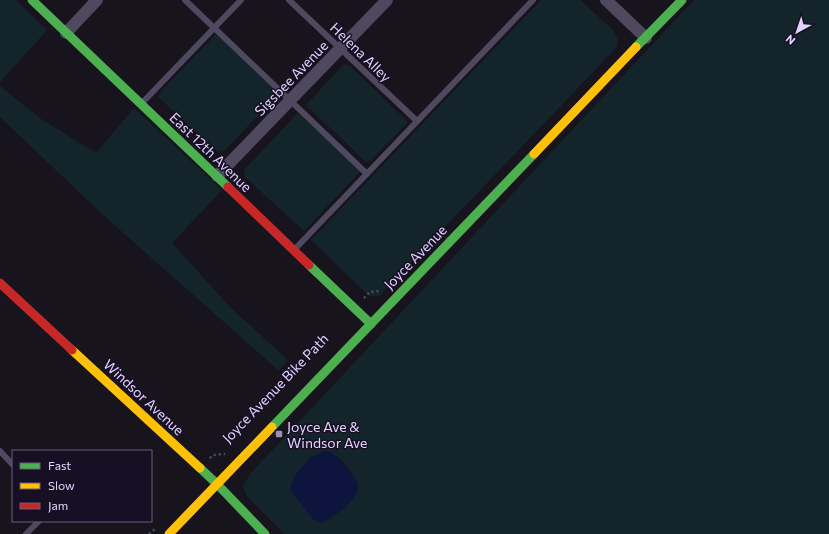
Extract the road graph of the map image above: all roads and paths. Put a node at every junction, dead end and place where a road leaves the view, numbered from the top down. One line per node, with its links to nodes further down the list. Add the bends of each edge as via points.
1 (32, 0): 11 (street, East 12th Avenue)
2 (97, 0): 11 (street)
3 (186, 0): 10 (lane)
4 (241, 0): 10 (lane)
5 (289, 0): 13 (lane, Helena Alley)
6 (386, 0): 13 (street, Sigsbee Avenue)
7 (533, 0): 16 (lane)
8 (606, 0): 12 (street)
9 (682, 0): 12 (street, Joyce Avenue)
10 (214, 28): 14 (lane); 15 (lane)
11 (66, 32): 15 (street, East 12th Avenue)
12 (646, 38): 23 (street, Joyce Avenue)
13 (340, 48): 14 (street, Sigsbee Avenue); 16 (lane, Helena Alley)
14 (290, 100): 17 (lane); 18 (street, Sigsbee Avenue)
15 (141, 104): 18 (street, East 12th Avenue)
16 (417, 122): 17 (lane)
17 (367, 174): 19 (lane)
18 (217, 176): 19 (street, East 12th Avenue)
19 (294, 250): 22 (street, East 12th Avenue)
20 (2, 288): 27 (street, Windsor Avenue)
21 (384, 291): 22 (path, via 370,292)
22 (354, 308): 23 (street, East 12th Avenue)
23 (371, 324): 28 (street, Joyce Avenue)
24 (0, 451): 26 (lane)
25 (225, 454): 27 (path, Joyce Avenue Bike Path, via 213,455)
26 (12, 464)
27 (199, 467): 28 (street, Windsor Avenue)
28 (217, 484): 33 (street, Joyce Avenue); 34 (street, Windsor Avenue)
29 (38, 522): 31 (lane)
30 (155, 528): 32 (path)
31 (26, 534)
32 (149, 534)
33 (169, 534)
34 (265, 534)

